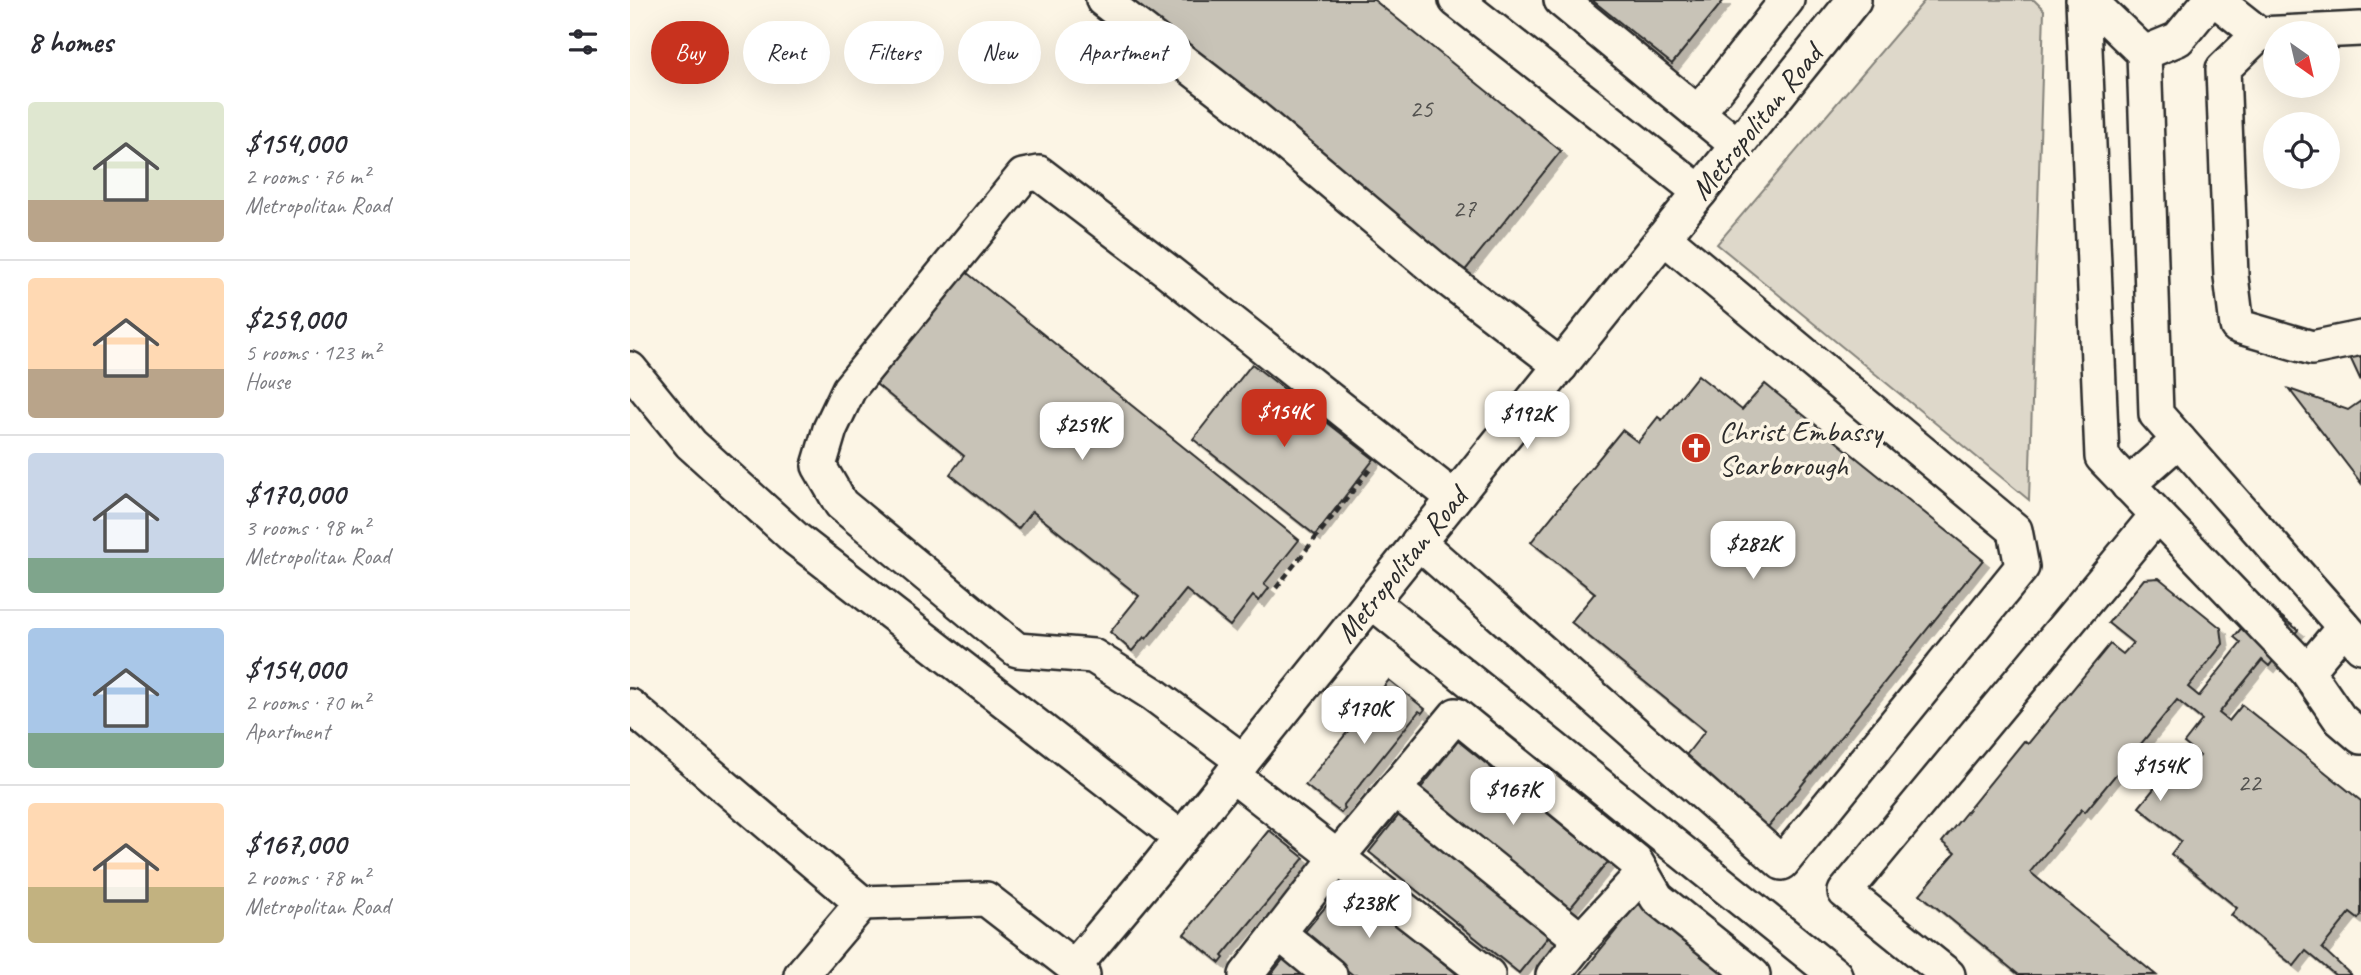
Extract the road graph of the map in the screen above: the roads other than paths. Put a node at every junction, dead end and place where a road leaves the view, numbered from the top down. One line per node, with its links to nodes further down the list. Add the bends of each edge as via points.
1 (1103, 0): 17 (street)
2 (1456, 0): 14 (street)
3 (1561, 0): 12 (street)
4 (1787, 0): 12 (street)
5 (1854, 0): 13 (street, Metropolitan Road)
6 (2086, 0): 11 (street); 20 (street, via 2102,457)
7 (2210, 0): 11 (street, via 2178,39)
8 (2216, 0): 10 (street)
9 (2361, 29): 10 (street)
10 (2259, 34): 16 (street, via 2223,69 2237,326 2312,348)
11 (2144, 53): 19 (street, via 2156,414)
12 (1698, 113): 13 (street)
13 (1737, 145): 14 (street, Metropolitan Road)
14 (1700, 192): 15 (street, Metropolitan Road)
15 (1664, 237): 17 (street, Metropolitan Road); 23 (street, via 2015,530 2022,567 1782,863)
16 (2361, 338)
17 (1561, 366): 21 (street, Metropolitan Road)
18 (630, 369): 31 (street, via 691,444 796,539)
19 (2179, 440): 20 (street); 25 (street)
20 (2128, 485): 22 (street)
21 (1454, 498): 23 (street, Metropolitan Road); 29 (street, via 1039,173 1023,176 849,389 819,466 841,503 1017,650 1093,656 1153,694)
22 (2157, 515): 26 (street); 45 (street, via 1845,892)
23 (1419, 542): 24 (street, Metropolitan Road)
24 (1371, 601): 29 (street, Metropolitan Road); 44 (street)
25 (2353, 636): 26 (street)
26 (2307, 671): 28 (street, via 2340,719)
27 (630, 706): 34 (street)
28 (2361, 737)
29 (1237, 768): 31 (street, Metropolitan Road); 32 (street)
30 (1394, 789): 32 (street); 33 (street, via 1457,715 1636,862); 36 (street)
31 (1181, 838): 37 (street, Metropolitan Road)
32 (1338, 858): 35 (street); 41 (street)
33 (1642, 874): 36 (street); 43 (street, via 1657,898)
34 (862, 903): 37 (street, via 986,899); 38 (street)
35 (1279, 933): 39 (street); 40 (street)
36 (1581, 940): 42 (street)
37 (1079, 971)
38 (802, 975)
39 (1246, 975)
40 (1330, 975)
41 (1488, 975)
42 (1553, 975)
43 (1753, 975)
44 (1835, 975)
45 (1948, 975)

